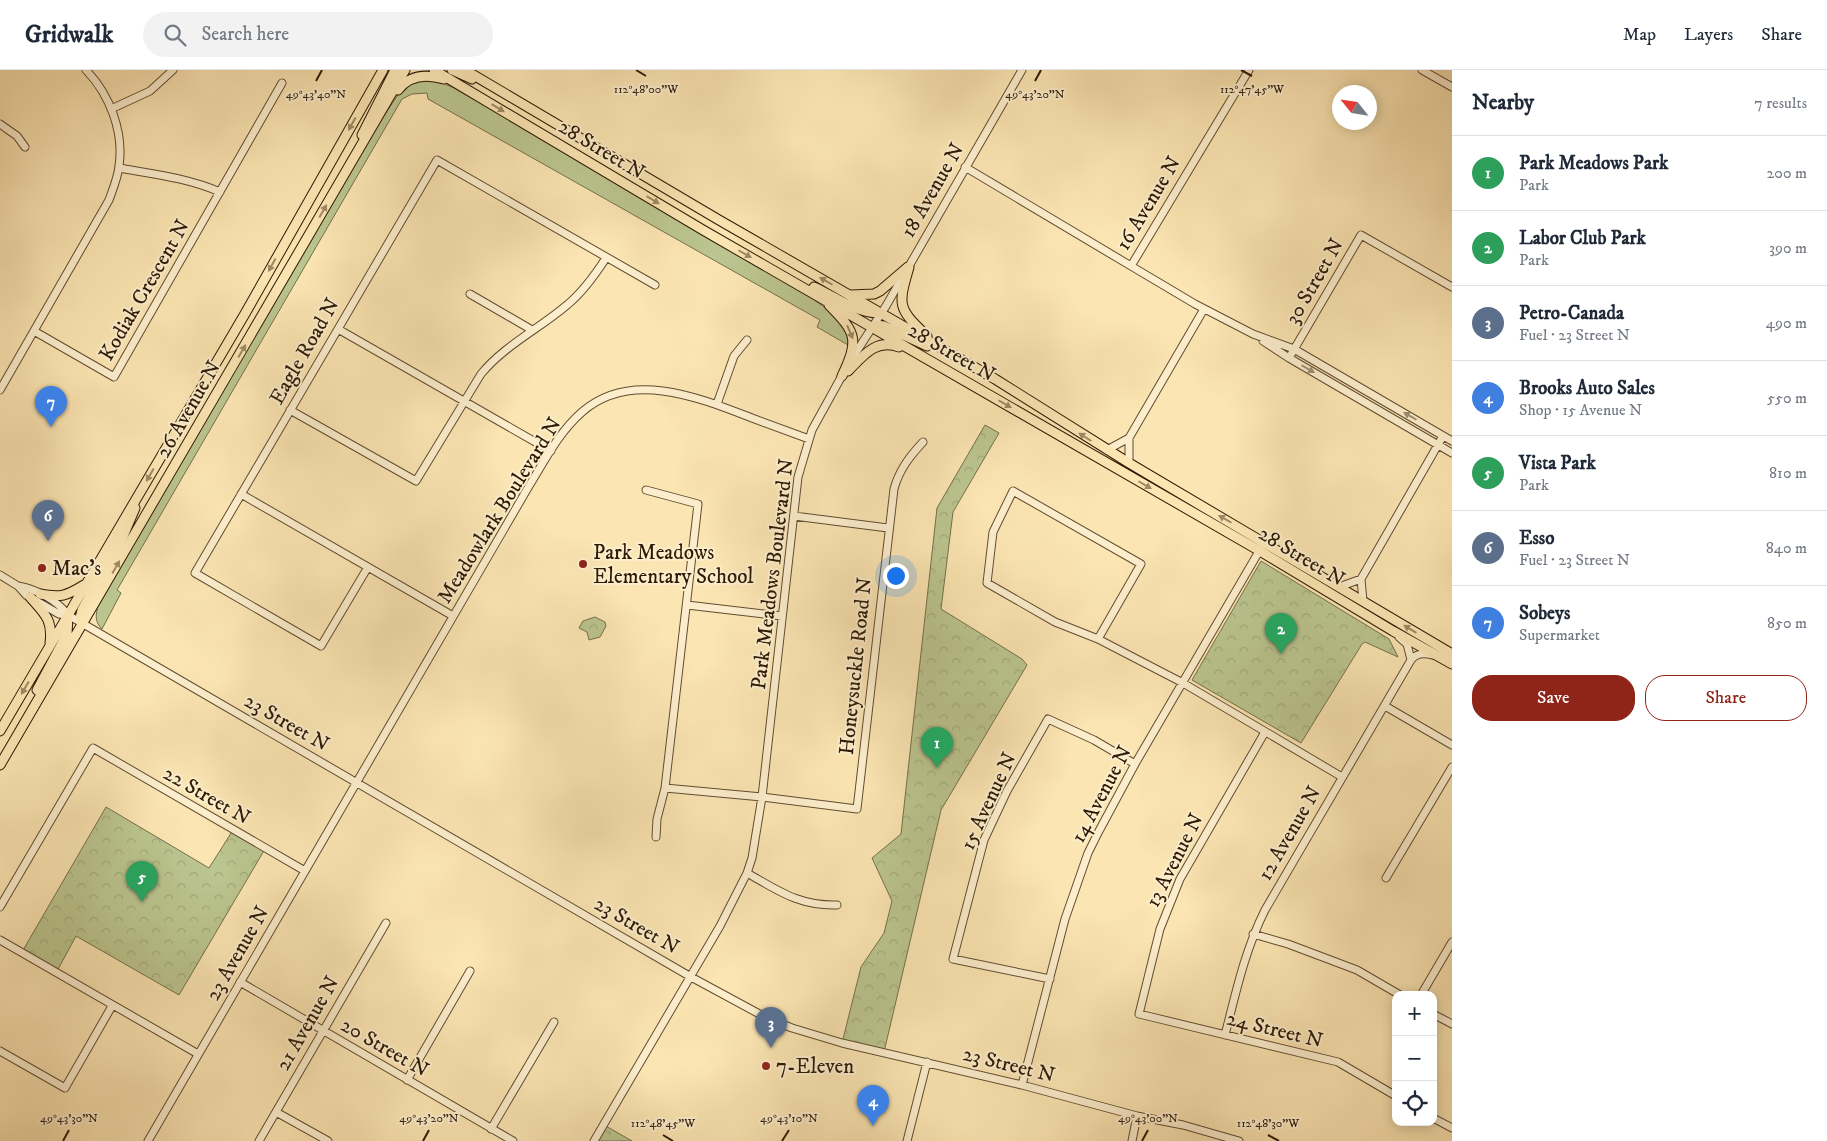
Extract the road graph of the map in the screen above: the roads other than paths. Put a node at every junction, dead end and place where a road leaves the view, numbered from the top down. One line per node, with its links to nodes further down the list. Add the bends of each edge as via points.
1 (86, 70): 18 (street, via 105,94)
2 (173, 70): 18 (street, via 150,91)
3 (379, 70): 13 (main road)
4 (383, 70): 13 (main road, 26 Avenue N)
5 (395, 70): 25 (main road)
6 (405, 70): 19 (main road, 26 Avenue N)
7 (434, 70): 15 (main road, 28 Street N)
8 (452, 70): 17 (main road)
9 (466, 70): 17 (main road, 28 Street N)
10 (1022, 70): 22 (street, 18 Avenue N)
11 (1249, 70): 27 (street, 16 Avenue N)
12 (1422, 70): 16 (street)
13 (376, 81): 65 (main road, 26 Avenue N, one-way to 65)
14 (282, 83): 24 (street, Kodiak Crescent N)
15 (456, 83): 19 (main road, via 429,75 416,77 404,82); 29 (main road, 28 Street N, one-way to 29)
16 (1452, 87)
17 (511, 97): 33 (main road, 28 Street N, one-way to 17)
18 (111, 109): 23 (street, via 120,143)
19 (381, 112): 25 (main road, 26 Avenue N)
20 (0, 124): 21 (street, via 17,136)
21 (25, 147)
22 (965, 167): 27 (street, 16 Avenue N); 28 (street, 18 Avenue N)
23 (119, 168): 24 (street, via 203,184); 40 (street, via 109,200)
24 (220, 192): 40 (street, Kodiak Crescent N, via 114,377)
25 (333, 194): 82 (main road, 26 Avenue N, one-way to 25)
26 (606, 258): 30 (street, Eagle Road N); 38 (street, Eagle Road N, via 437,160); 39 (street, via 577,297)
27 (1131, 266): 35 (street)
28 (909, 267): 33 (main road, via 874,294); 36 (street, 18 Avenue N); 43 (main road, via 900,300 903,309 916,326)
29 (768, 268): 34 (main road, 28 Street N); 36 (main road, via 859,310)
30 (655, 285)
31 (1452, 287): 44 (street, 30 Street N, via 1362,234)
32 (470, 294): 39 (street)
33 (849, 295): 36 (main road, 28 Street N)
34 (820, 296): 37 (main road, 28 Street N); 47 (main road, one-way to 47, via 852,330 854,337 850,359)
35 (1204, 309): 41 (street); 54 (street)
36 (880, 313): 37 (street, 18 Avenue N); 43 (main road, 28 Street N)
37 (872, 326): 45 (main road, 28 Street N); 47 (street, Park Meadows Boulevard N); 48 (main road, via 884,326)
38 (338, 330): 50 (street); 52 (street, Eagle Road N)
39 (532, 330): 50 (street, via 488,365)
40 (34, 331): 49 (street)
41 (1253, 334): 44 (street); 46 (street)
42 (747, 340): 51 (street, via 734,356)
43 (940, 347): 48 (main road, 28 Street N)
44 (1294, 349): 46 (street, 30 Street N); 53 (street, one-way to 44)
45 (921, 355): 47 (main road, via 890,343 879,345 868,350); 68 (main road, 28 Street N, one-way to 68)
46 (1289, 358): 58 (street, one-way to 58)
47 (842, 376): 55 (street, Park Meadows Boulevard N)
48 (994, 379): 59 (main road, 28 Street N, one-way to 48)
49 (0, 390)
50 (465, 402): 52 (street, via 416,482); 60 (street)
51 (717, 404): 55 (street, Meadowlark Boulevard N); 60 (street, Meadowlark Boulevard N, via 654,390 631,390 609,395 579,415)
52 (290, 410): 64 (street, Eagle Road N)
53 (1443, 436): 56 (street); 58 (street)
54 (1129, 438): 59 (street); 62 (street)
55 (809, 439): 66 (street, Park Meadows Boulevard N, via 798,478)
56 (1452, 441)
57 (923, 442): 67 (street, Honeysuckle Road N, via 906,461 896,479)
58 (1438, 445): 61 (street); 71 (street)
59 (1107, 450): 62 (main road, 28 Street N)
60 (551, 451): 80 (street, Meadowlark Boulevard N)
61 (1452, 453)
62 (1129, 464): 68 (main road, 28 Street N, one-way to 62)
63 (646, 490): 78 (street, via 698,504)
64 (242, 494): 69 (street); 69 (street, Eagle Road N, via 195,573 203,578 321,646)
65 (138, 496): 72 (main road, 26 Avenue N); 82 (main road, via 132,518 82,610)
66 (794, 516): 67 (street); 81 (street, Park Meadows Boulevard N)
67 (888, 528): 102 (street, Honeysuckle Road N, via 857,809)
68 (1262, 546): 74 (main road, 28 Street N); 83 (main road, 28 Street N); 90 (street, 14 Avenue N)
69 (368, 567): 80 (street)
70 (0, 576): 73 (street, 23 Street N)
71 (1361, 579): 74 (street); 77 (street)
72 (87, 584): 75 (main road, via 65,596); 79 (main road, 26 Avenue N)
73 (18, 586): 75 (street, 23 Street N); 76 (street, 23 Street N)
74 (1339, 587): 77 (main road, 28 Street N)
75 (40, 594): 79 (street, 23 Street N, via 63,608)
76 (30, 597): 79 (street, 23 Street N, via 59,614); 85 (main road, via 50,623)
77 (1362, 601): 86 (main road, 28 Street N, one-way to 77)
78 (687, 605): 81 (street); 101 (street)
79 (68, 615): 82 (street, 23 Street N); 85 (main road, 26 Avenue N); 92 (main road, via 67,634 31,702)
80 (454, 616): 100 (street, Meadowlark Boulevard N)
81 (782, 616): 102 (street, Park Meadows Boulevard N)
82 (82, 624): 92 (main road, 26 Avenue N); 100 (street, 23 Street N)
83 (1393, 631): 87 (main road, 28 Street N); 88 (street, via 1407,644)
84 (1098, 639): 84 (street, via 1055,622 987,583 993,532 1013,491 1141,564); 90 (street)
85 (50, 646): 93 (main road, 26 Avenue N, one-way to 93)
86 (1452, 654)
87 (1439, 657): 88 (street, via 1423,653); 89 (main road, 28 Street N)
88 (1412, 660): 91 (street, 12 Avenue N)
89 (1452, 664)
90 (1183, 683): 94 (street); 96 (street, 14 Avenue N)
91 (1385, 706): 95 (street); 99 (street, 12 Avenue N)
92 (24, 724): 97 (main road, 26 Avenue N)
93 (0, 731)
94 (1265, 732): 99 (street); 120 (street, 13 Avenue N, via 1180,879 1160,930)
95 (1452, 745)
96 (1135, 764): 115 (street, 14 Avenue N, via 1098,831 1079,876); 115 (street, 15 Avenue N, via 1048,719 1007,791 984,840 952,959)
97 (0, 765)
98 (1452, 767): 106 (street)
99 (1342, 776): 110 (street, 12 Avenue N)
100 (357, 783): 104 (street, 23 Avenue N); 114 (street, 23 Street N)
101 (665, 788): 102 (street); 103 (street)
102 (762, 797): 105 (street, Park Meadows Boulevard N)
103 (656, 837)
104 (305, 871): 108 (street, 22 Street N, via 93,748); 116 (street, 23 Avenue N)
105 (747, 873): 107 (street, via 802,902); 114 (street, Park Meadows Boulevard N)
106 (1386, 878)
107 (838, 905)
108 (0, 907)
109 (386, 923): 124 (street, 21 Avenue N)
110 (1253, 934): 117 (street, via 1357,970); 125 (street, 12 Avenue N)
111 (0, 940): 119 (street)
112 (1452, 942): 118 (street)
113 (470, 971): 129 (street)
114 (691, 977): 128 (street, 23 Street N, via 792,1028); 141 (street)
115 (1050, 979): 130 (street, 14 Avenue N)
116 (240, 982): 124 (street, 20 Street N); 127 (street, 23 Avenue N)
117 (1393, 991)
118 (1423, 991)
119 (112, 1006): 126 (street, via 65,1088); 127 (street)
120 (1139, 1014): 125 (street, 24 Street N)
121 (1437, 1016): 123 (street)
122 (554, 1022): 135 (street)
123 (1452, 1024)
124 (323, 1031): 129 (street, 20 Street N); 132 (street, 21 Avenue N)
125 (1225, 1035): 131 (street, 24 Street N, via 1338,1062)
126 (0, 1051)
127 (198, 1054): 137 (street, 23 Avenue N)
128 (927, 1062): 130 (street, 23 Street N); 142 (street)
129 (407, 1080): 135 (street, 20 Street N)
130 (1022, 1085): 133 (street, 23 Street N)
131 (1392, 1094)
132 (276, 1112): 138 (street, 21 Avenue N); 139 (street)
133 (1137, 1116): 143 (street); 144 (street, 23 Street N)
134 (1437, 1120): 136 (street)
135 (491, 1128): 140 (street, 20 Street N)
136 (1452, 1128)
137 (148, 1141)
138 (259, 1141)
139 (328, 1141)
140 (513, 1141)
141 (594, 1141)
142 (907, 1141)
143 (1132, 1141)
144 (1239, 1141)

